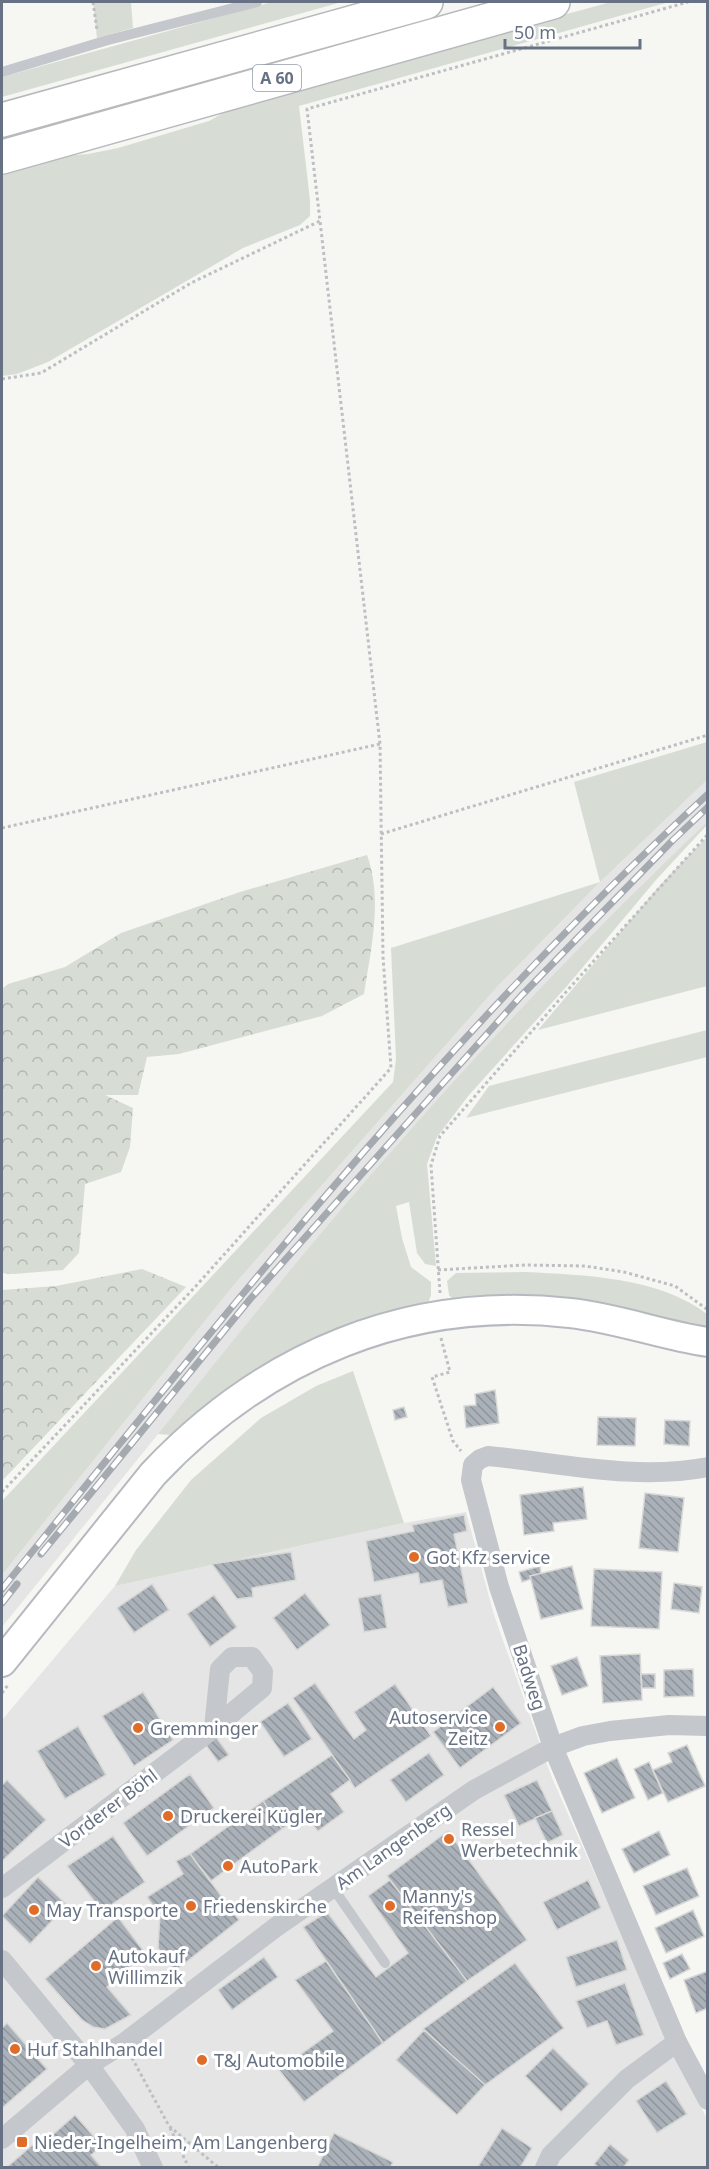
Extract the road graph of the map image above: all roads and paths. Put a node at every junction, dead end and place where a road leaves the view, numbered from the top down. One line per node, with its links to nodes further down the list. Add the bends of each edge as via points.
1 (93, 2): 6 (path)
2 (257, 2): 6 (lane)
3 (426, 2): 8 (highway, A 60)
4 (553, 2): 9 (highway, A 60)
5 (688, 2): 10 (path, via 307,109)
6 (98, 44): 7 (lane)
7 (2, 72)
8 (2, 120)
9 (2, 157)
10 (320, 221): 11 (path, via 191,283 42,373); 13 (path)
11 (2, 379)
12 (708, 735): 15 (path)
13 (380, 744): 14 (path); 15 (path)
14 (2, 828)
15 (381, 834): 22 (path, via 383,957 391,1068 195,1287)
16 (708, 834): 17 (path, via 441,1136 431,1165 438,1270 585,1266 675,1286)
17 (708, 1310)
18 (448, 1334): 20 (path, via 441,1335 450,1372 432,1377 453,1441)
19 (708, 1342): 23 (main road, via 596,1316 494,1310 388,1327 309,1357 237,1399 172,1454)
20 (473, 1465): 21 (street, via 488,1456 596,1470 678,1473); 27 (street, Badweg, via 471,1480 500,1587)
21 (708, 1467)
22 (2, 1492)
23 (5, 1673): 24 (path)
24 (2, 1693)
25 (708, 1726): 27 (street, Am Langenberg, via 610,1731)
26 (214, 1728): 28 (street, Vorderer Böhl)
27 (553, 1747): 29 (street, Am Langenberg, via 474,1790); 32 (street, Badweg)
28 (2, 1888)
29 (333, 1888): 31 (lane); 33 (street, Am Langenberg)
30 (2, 1959): 34 (street)
31 (385, 1963)
32 (677, 2042): 35 (street, Badweg); 41 (street, via 627,2079 551,2156)
33 (124, 2043): 34 (street, Am Langenberg); 36 (path)
34 (89, 2065): 37 (street, Am Langenberg); 38 (street, via 135,2129)
35 (708, 2100)
36 (170, 2126): 39 (path); 40 (path)
37 (2, 2139)
38 (153, 2168)
39 (189, 2168)
40 (219, 2168)
41 (545, 2168)

